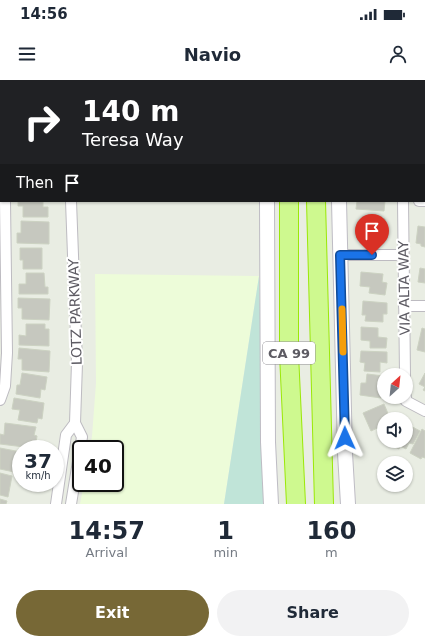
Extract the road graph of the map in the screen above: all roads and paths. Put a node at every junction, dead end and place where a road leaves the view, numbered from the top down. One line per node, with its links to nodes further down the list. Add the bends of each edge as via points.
1 (5, 202): 13 (street, via 7,353 5,386)
2 (72, 202): 16 (street, LOTZ PARKWAY, via 77,363)
3 (267, 202): 19 (street, via 268,442)
4 (289, 202): 20 (highway, CA 99, via 289,354)
5 (316, 202): 21 (highway, CA 99)
6 (339, 202): 8 (street)
7 (403, 202): 9 (street, VIA ALTA WAY)
8 (340, 255): 9 (street); 22 (street)
9 (403, 255): 10 (street, VIA ALTA WAY)
10 (404, 306): 11 (street); 12 (street, VIA ALTA WAY)
11 (425, 306)
12 (405, 368)
13 (0, 400)
14 (413, 403): 15 (street)
15 (425, 411)
16 (75, 423): 17 (street, LOTZ PARKWAY, via 66,435); 18 (street, LOTZ PARKWAY, via 82,437)
17 (56, 504)
18 (71, 504)
19 (271, 504)
20 (296, 504)
21 (324, 504)
22 (348, 504)

